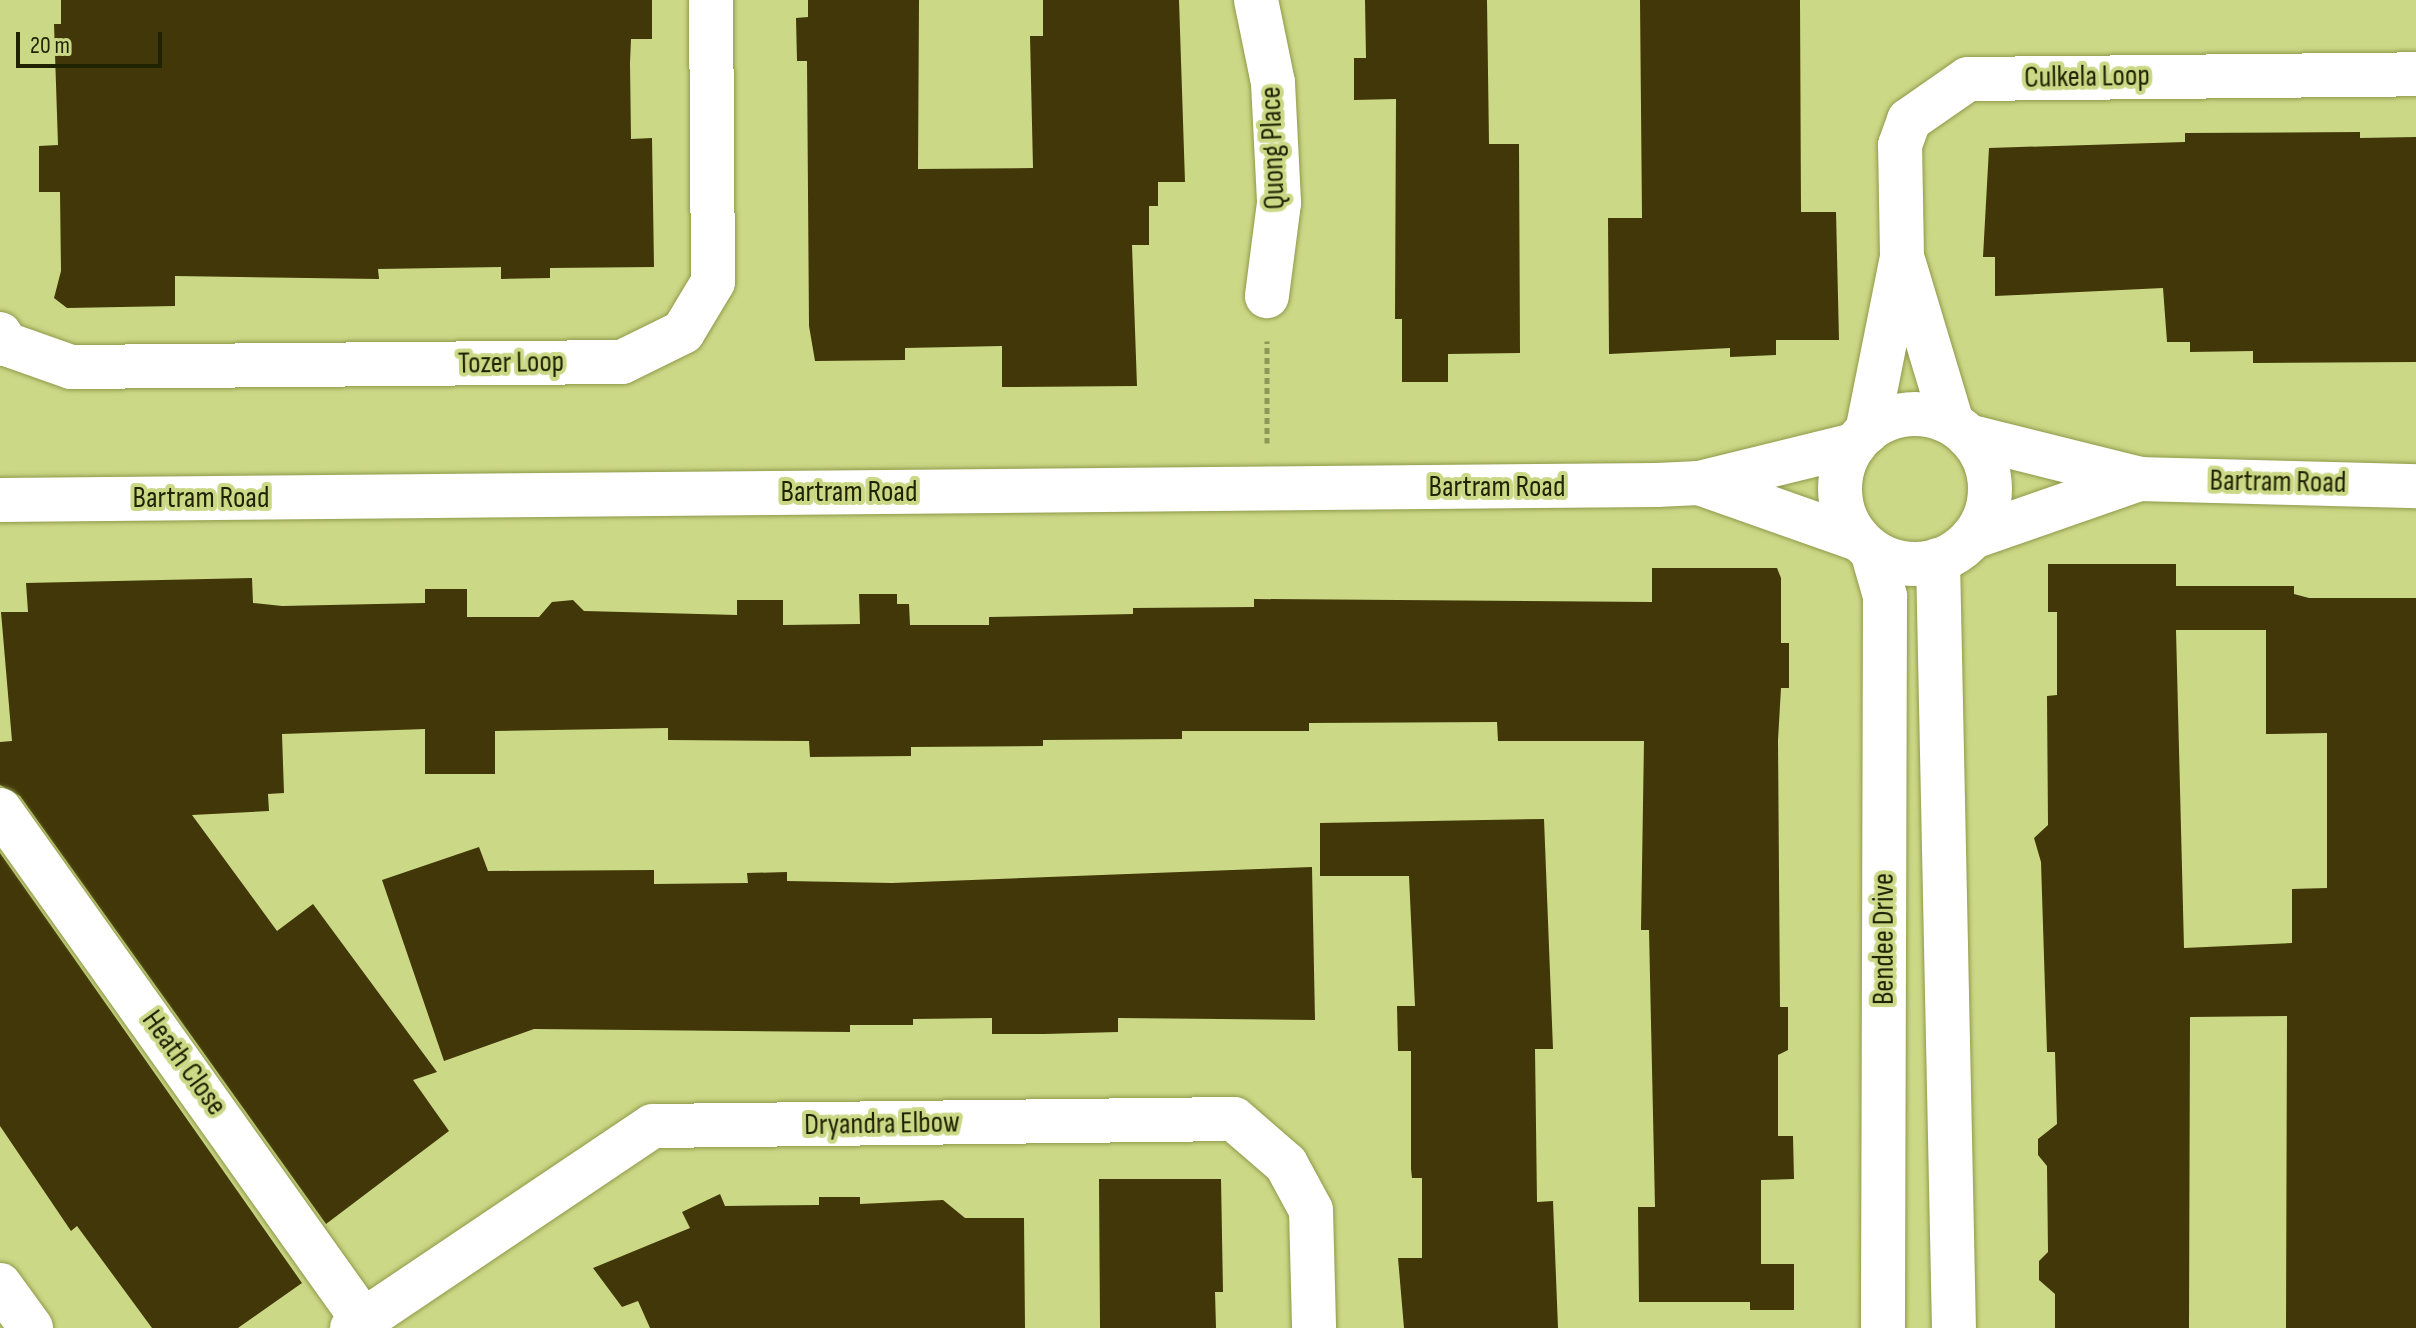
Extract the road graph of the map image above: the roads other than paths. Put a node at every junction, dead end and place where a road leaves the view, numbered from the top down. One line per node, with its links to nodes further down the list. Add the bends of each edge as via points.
1 (711, 0): 6 (street, Tozer Loop, via 713,282 683,332 622,362 71,367 6,344)
2 (1256, 0): 5 (street, Quong Place, via 1273,83 1279,203)
3 (2416, 74): 4 (street, Culkela Loop, via 1968,79 1909,120 1900,145)
4 (1902, 257): 7 (street, Culkela Loop); 8 (street, Culkela Loop)
5 (1267, 296)
6 (0, 334)
7 (1960, 430): 8 (street, via 1898,415); 9 (street, Bartram Road); 14 (street, via 1981,453 1990,496)
8 (1860, 438): 10 (street, Bartram Road); 13 (street, via 1839,493)
9 (2140, 479): 11 (street, Bartram Road); 14 (street, Bartram Road)
10 (1699, 483): 12 (street, Bartram Road); 13 (street, Bartram Road)
11 (2416, 486)
12 (0, 500)
13 (1865, 545): 14 (street, via 1915,564); 20 (street, Bendee Drive, via 1885,596)
14 (1956, 548): 21 (street, Bendee Drive)
15 (0, 810): 17 (street, Heath Close)
16 (0, 1285): 18 (street)
17 (379, 1320): 19 (street, Dryandra Elbow, via 653,1126 1234,1119 1286,1164 1311,1210)
18 (31, 1328)
19 (1314, 1328)
20 (1883, 1328)
21 (1954, 1328)

